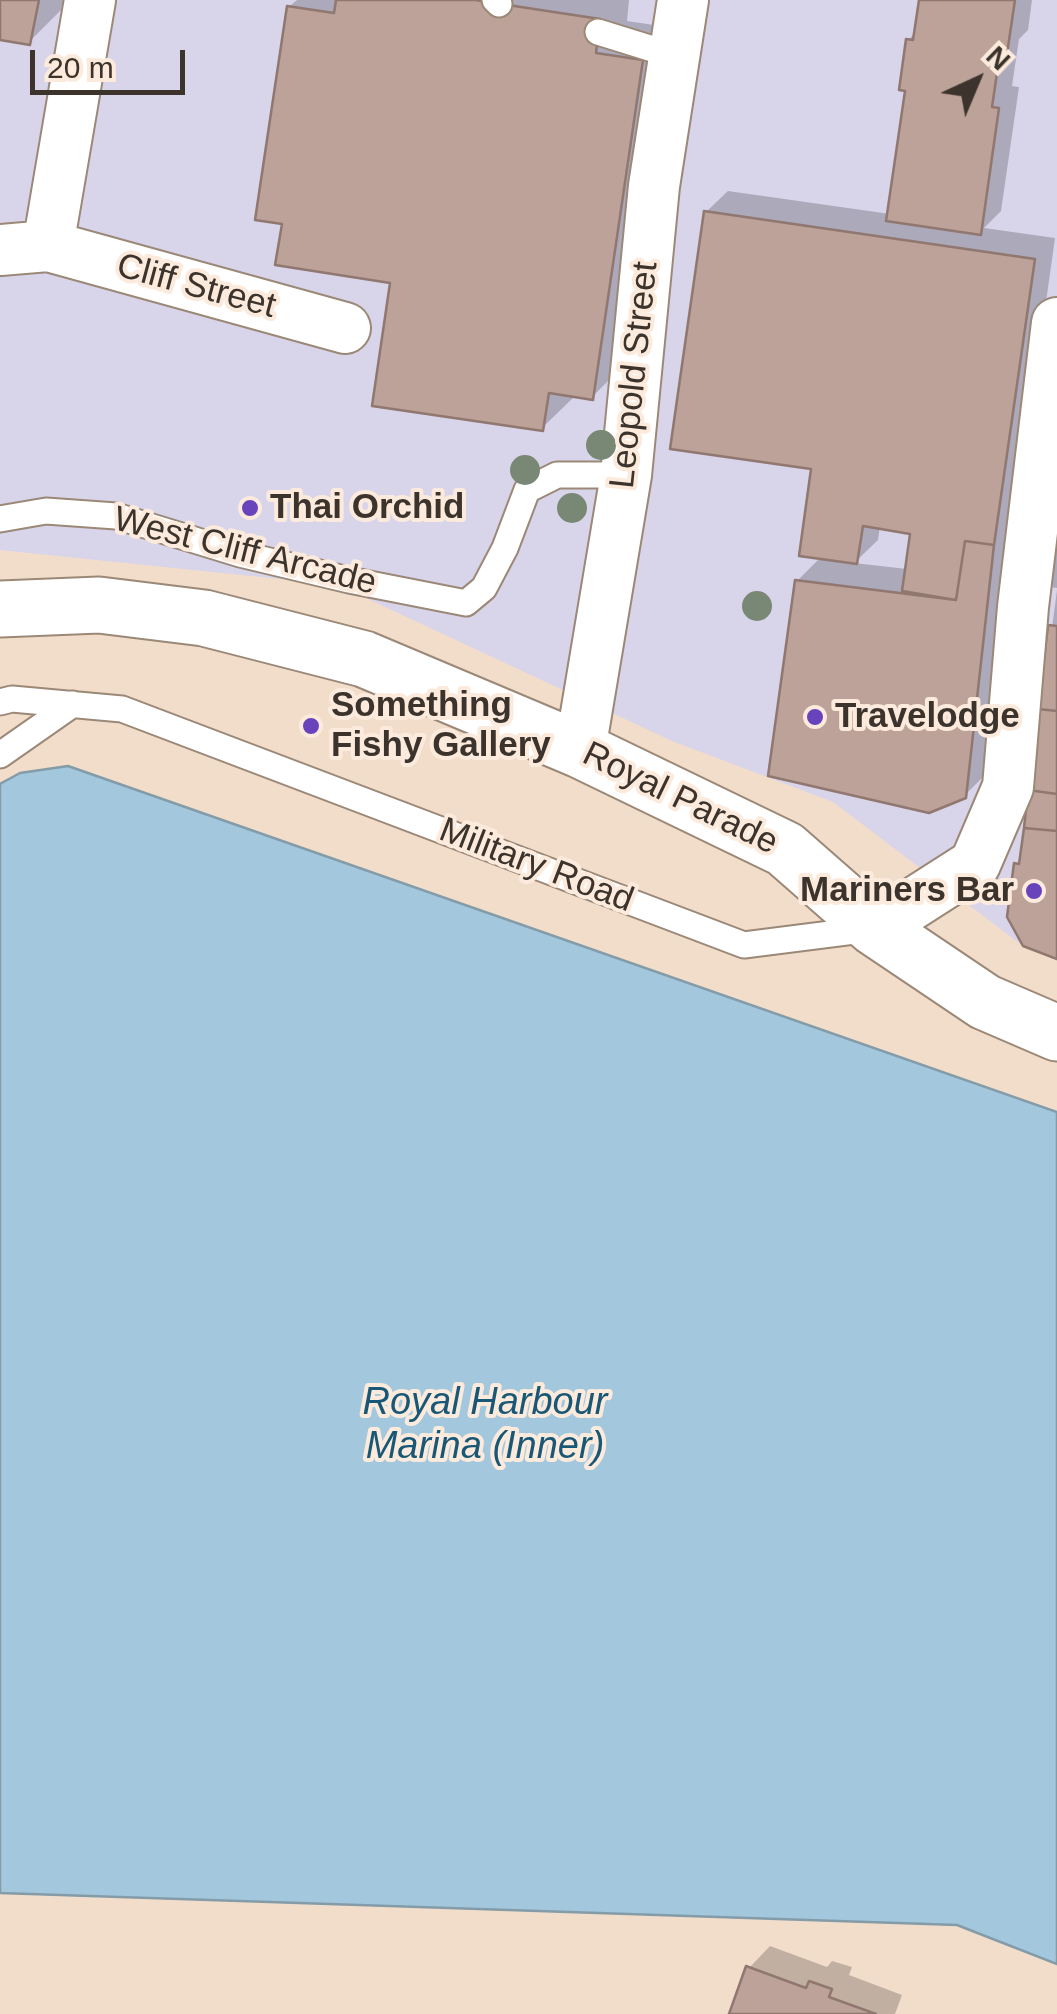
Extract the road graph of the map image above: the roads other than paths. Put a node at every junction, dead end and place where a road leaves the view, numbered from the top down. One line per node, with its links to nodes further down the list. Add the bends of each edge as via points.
1 (90, 0): 5 (street, Cliff Street)
2 (683, 0): 4 (street, Leopold Street)
3 (598, 32): 4 (lane)
4 (672, 55): 8 (street, Leopold Street)
5 (24, 248): 7 (street, Cliff Street)
6 (1057, 323): 15 (street, via 1008,787 975,864)
7 (345, 328)
8 (626, 475): 9 (lane, West Cliff Arcade, via 557,475 527,490 484,588 466,603 240,554 116,516 46,510); 13 (street, Leopold Street)
9 (0, 518)
10 (0, 609): 13 (main road, Royal Parade, via 99,605 204,618 294,639 364,659)
11 (0, 702): 12 (lane, Military Road)
12 (73, 704): 14 (lane); 15 (lane, Military Road, via 122,709 744,945)
13 (580, 750): 15 (main road, Royal Parade, via 786,849)
14 (0, 755)
15 (875, 928): 16 (main road, via 985,1002)
16 (1057, 1032)

